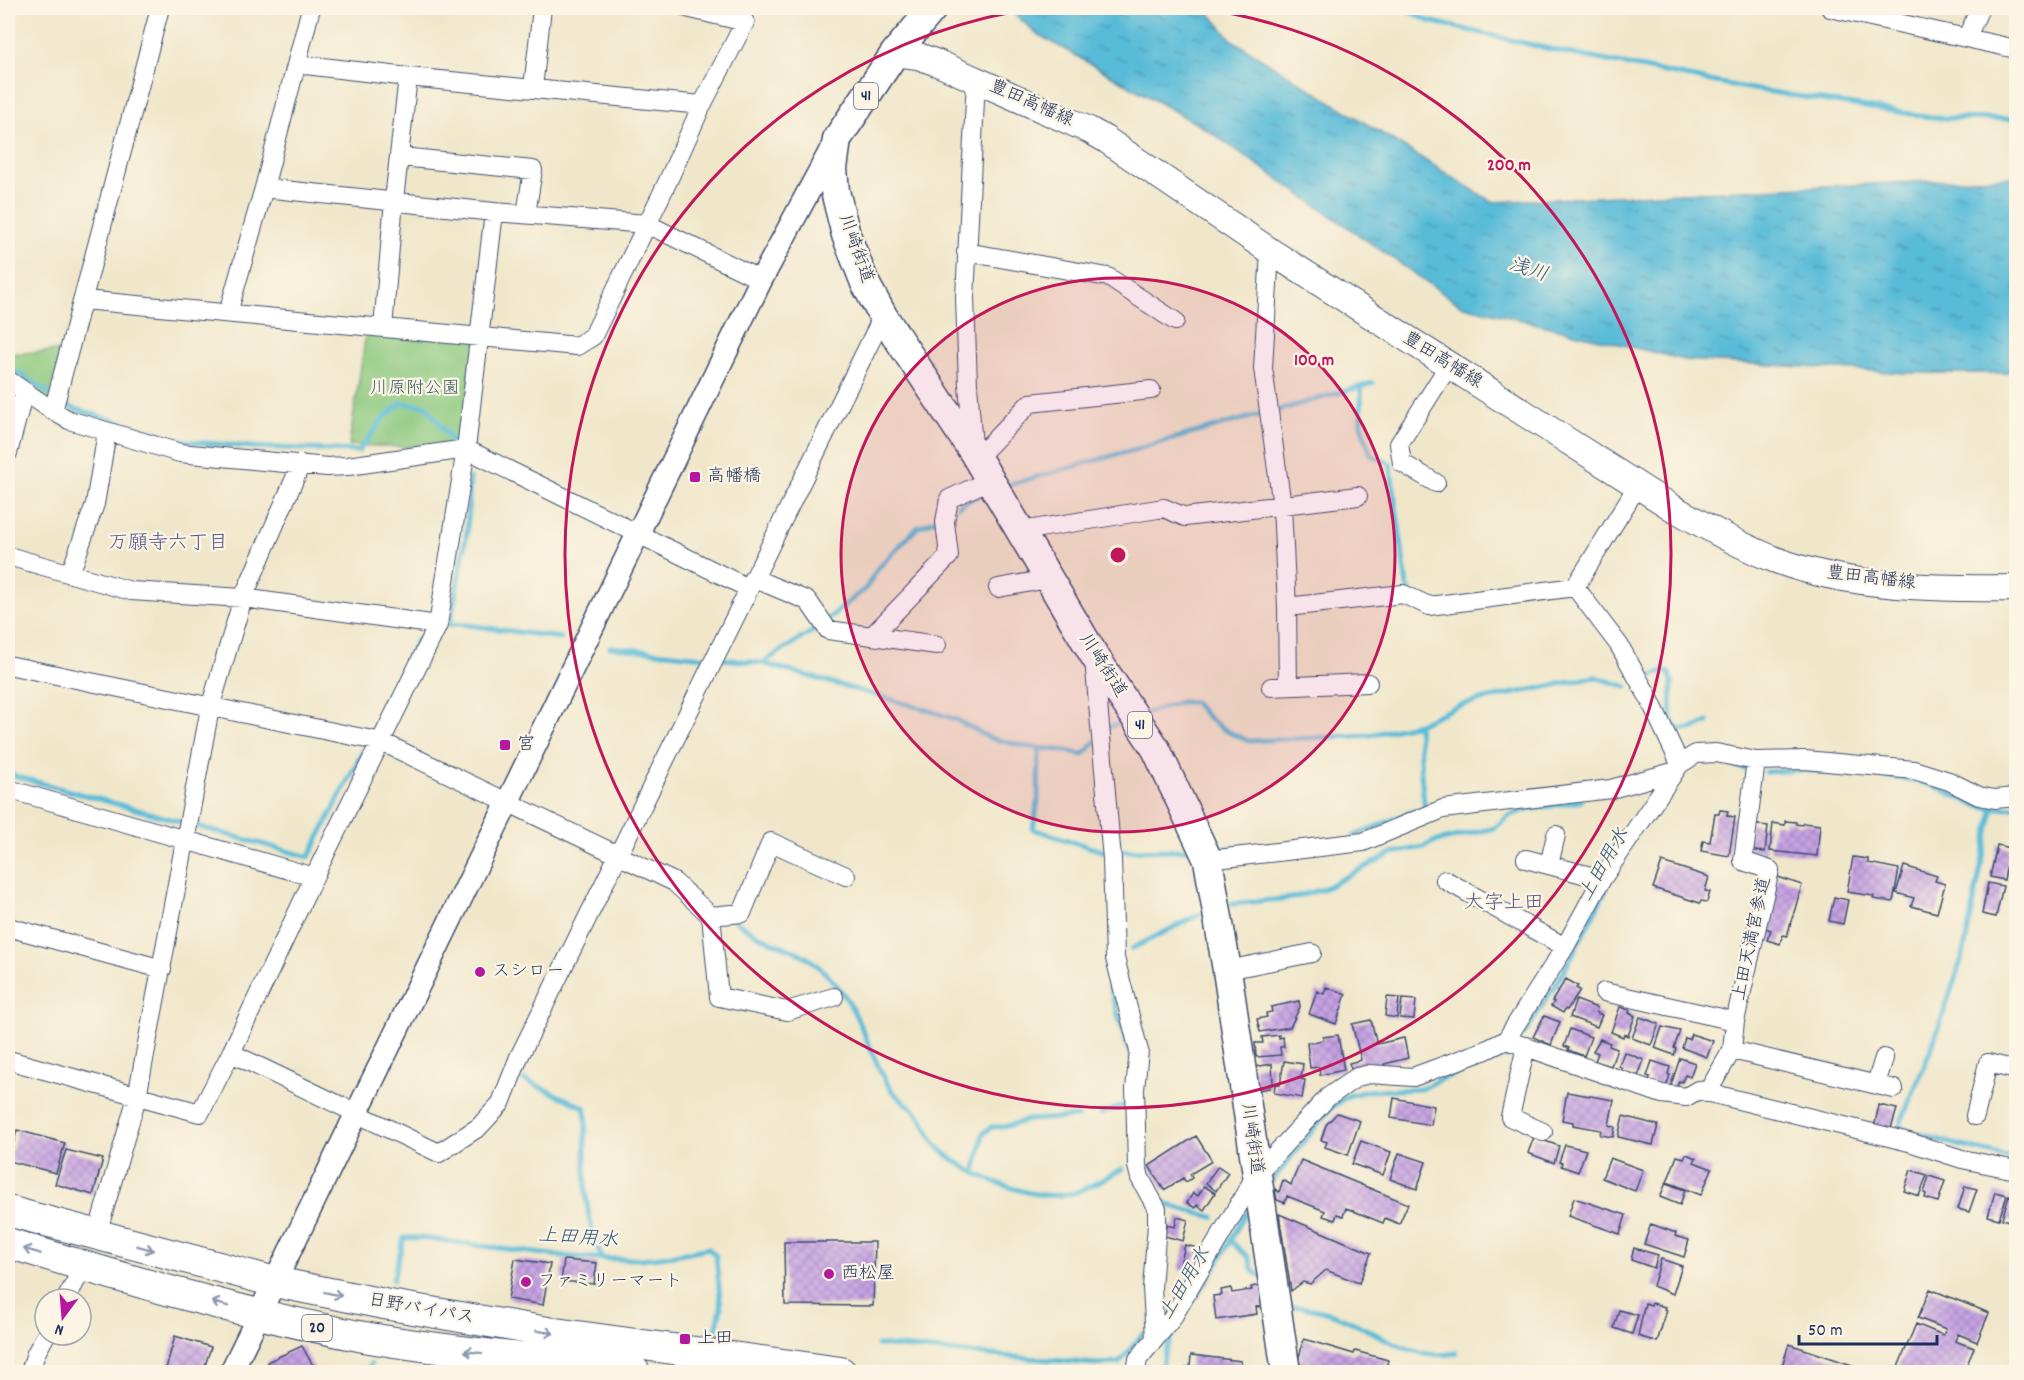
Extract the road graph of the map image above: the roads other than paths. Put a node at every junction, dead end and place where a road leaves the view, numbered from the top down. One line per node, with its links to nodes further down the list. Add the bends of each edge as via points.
1 (160, 8): 26 (street)
2 (311, 8): 11 (street)
3 (542, 8): 14 (street)
4 (687, 8): 15 (street, via 745,22)
5 (933, 8): 10 (main road, 41)
6 (1830, 8): 8 (street)
7 (1980, 8): 8 (street)
8 (1967, 37): 9 (street)
9 (2016, 49)
10 (895, 53): 13 (main road, 豊田高幡線, via 918,56); 16 (main road, 川崎街道 / 41)
11 (297, 64): 12 (street); 18 (street)
12 (408, 77): 14 (street); 17 (street)
13 (976, 80): 23 (main road, 豊田高幡線, via 1105,139); 24 (street)
14 (532, 88): 15 (street)
15 (702, 105): 22 (street)
16 (837, 139): 25 (street); 28 (main road, 川崎街道 / 41, via 835,191 846,235)
17 (400, 157): 19 (street); 21 (street, via 533,170)
18 (264, 188): 19 (street); 27 (street)
19 (394, 200): 20 (street); 30 (street)
20 (494, 212): 21 (street); 31 (street)
21 (526, 214): 22 (street)
22 (646, 224): 25 (street); 31 (street, via 593,336 577,346)
23 (1270, 251): 32 (main road, 豊田高幡線); 45 (street, via 1263,368)
24 (966, 252): 29 (street, via 1108,277); 41 (street, via 968,385)
25 (761, 280): 47 (street)
26 (84, 300): 27 (street); 36 (street)
27 (228, 313): 30 (street)
28 (883, 316): 41 (main road, 川崎街道 / 41); 51 (street)
29 (1175, 321)
30 (383, 328): 31 (street)
31 (479, 338): 38 (street)
32 (1449, 365): 42 (street, via 1399,444 1402,463); 43 (main road, 豊田高幡線)
33 (8, 380): 35 (street)
34 (1151, 390): 41 (street, via 1030,404)
35 (24, 392): 36 (street); 39 (street)
36 (53, 411): 37 (street)
37 (107, 432): 40 (street, via 180,453); 49 (street, via 95,504)
38 (466, 448): 40 (street, via 348,466); 47 (street); 57 (street)
39 (8, 453)
40 (301, 464): 55 (street)
41 (980, 464): 46 (main road, 川崎街道 / 41); 58 (street, via 950,499 945,522 949,556)
42 (1436, 483)
43 (1638, 485): 52 (street); 54 (main road, 豊田高幡線, via 1742,545 1812,571 1888,583)
44 (1358, 496): 45 (street)
45 (1282, 506): 46 (street, via 1185,517 1164,508); 56 (street)
46 (1021, 531): 50 (main road, 川崎街道 / 41)
47 (638, 535): 51 (street); 69 (street)
48 (8, 556): 49 (street)
49 (70, 573): 55 (street, via 131,591)
50 (1048, 579): 53 (street); 60 (main road, 川崎街道 / 41)
51 (751, 583): 58 (street, via 808,601 828,630); 72 (street)
52 (1575, 587): 56 (street, via 1428,606 1403,594); 66 (street, via 1619,645 1649,698)
53 (998, 588)
54 (2016, 588)
55 (243, 598): 57 (street); 63 (street)
56 (1287, 607): 62 (street, via 1279,686)
57 (438, 625): 64 (street)
58 (872, 636): 59 (street)
59 (937, 645)
60 (1094, 655): 74 (main road, 川崎街道 / 41, via 1156,749); 112 (street, via 1112,859 1115,958 1139,1051 1135,1089 1137,1166 1157,1209 1152,1288)
61 (8, 665): 63 (street)
62 (1368, 683)
63 (210, 708): 64 (street); 71 (street)
64 (382, 742): 69 (street); 77 (street)
65 (1756, 761): 66 (street, via 1716,753 1696,754); 68 (street, via 1805,760 1914,770 1979,796); 88 (street, 上田天満宮参道, via 1743,861 1770,870)
66 (1676, 768): 74 (street, via 1611,789 1443,809 1363,843); 78 (street)
67 (8, 789): 71 (street)
68 (2016, 796)
69 (507, 802): 72 (street); 100 (street)
70 (1556, 835): 75 (street)
71 (187, 836): 77 (street); 84 (street)
72 (617, 856): 80 (street, via 674,882); 100 (street, via 519,1057 501,1103 479,1127 439,1153)
73 (1526, 859): 75 (street)
74 (1208, 860): 85 (main road, 川崎街道 / 41)
75 (1549, 865): 78 (street)
76 (846, 876): 80 (street, via 771,842 742,913)
77 (314, 877): 92 (street)
78 (1602, 879): 82 (street)
79 (1445, 880): 82 (street)
80 (711, 915): 87 (street, via 718,998 787,1011)
81 (8, 927): 84 (street)
82 (1565, 947): 89 (street)
83 (1312, 953): 85 (street)
84 (162, 969): 99 (street)
85 (1227, 970): 104 (main road, 川崎街道 / 41)
86 (1604, 992): 88 (street)
87 (834, 997)
88 (1735, 1021): 91 (street, 上田天満宮参道)
89 (1506, 1040): 90 (street); 104 (street, via 1413,1077 1357,1077 1328,1097)
90 (1526, 1046): 98 (street, via 1662,1094 1686,1097 1698,1090); 102 (street, via 1510,1117)
91 (1732, 1050): 96 (street); 98 (street, 上田天満宮参道)
92 (231, 1053): 99 (street, via 200,1113); 100 (street)
93 (1884, 1058): 96 (street)
94 (8, 1060): 99 (street)
95 (2016, 1070): 101 (street, via 1988,1063)
96 (1876, 1084): 97 (street)
97 (1894, 1089)
98 (1707, 1093): 103 (street)
99 (137, 1097): 106 (street)
100 (357, 1113): 109 (street)
101 (1975, 1116)
102 (1543, 1132)
103 (2016, 1170)
104 (1256, 1175): 112 (street, via 1171,1320); 119 (main road, 川崎街道 / 41)
105 (8, 1211): 106 (highway, 日野バイパス / 20)
106 (97, 1234): 109 (highway, 日野バイパス / 20, one-way to 109)
107 (8, 1243): 108 (highway, 日野バイパス / 20, one-way to 107)
108 (84, 1266): 110 (street); 111 (highway, 日野バイパス / 20, one-way to 108)
109 (275, 1282): 111 (street); 117 (highway, 日野バイパス / 20, one-way to 117, via 548,1332)
110 (73, 1287)
111 (260, 1315): 115 (street); 116 (highway, 日野バイパス / 20, one-way to 111, via 395,1342)
112 (1155, 1338): 118 (street, via 1138,1359)
113 (39, 1347): 114 (street)
114 (30, 1372)
115 (231, 1372)
116 (635, 1372)
117 (841, 1372)
118 (1136, 1372)
119 (1286, 1372)

